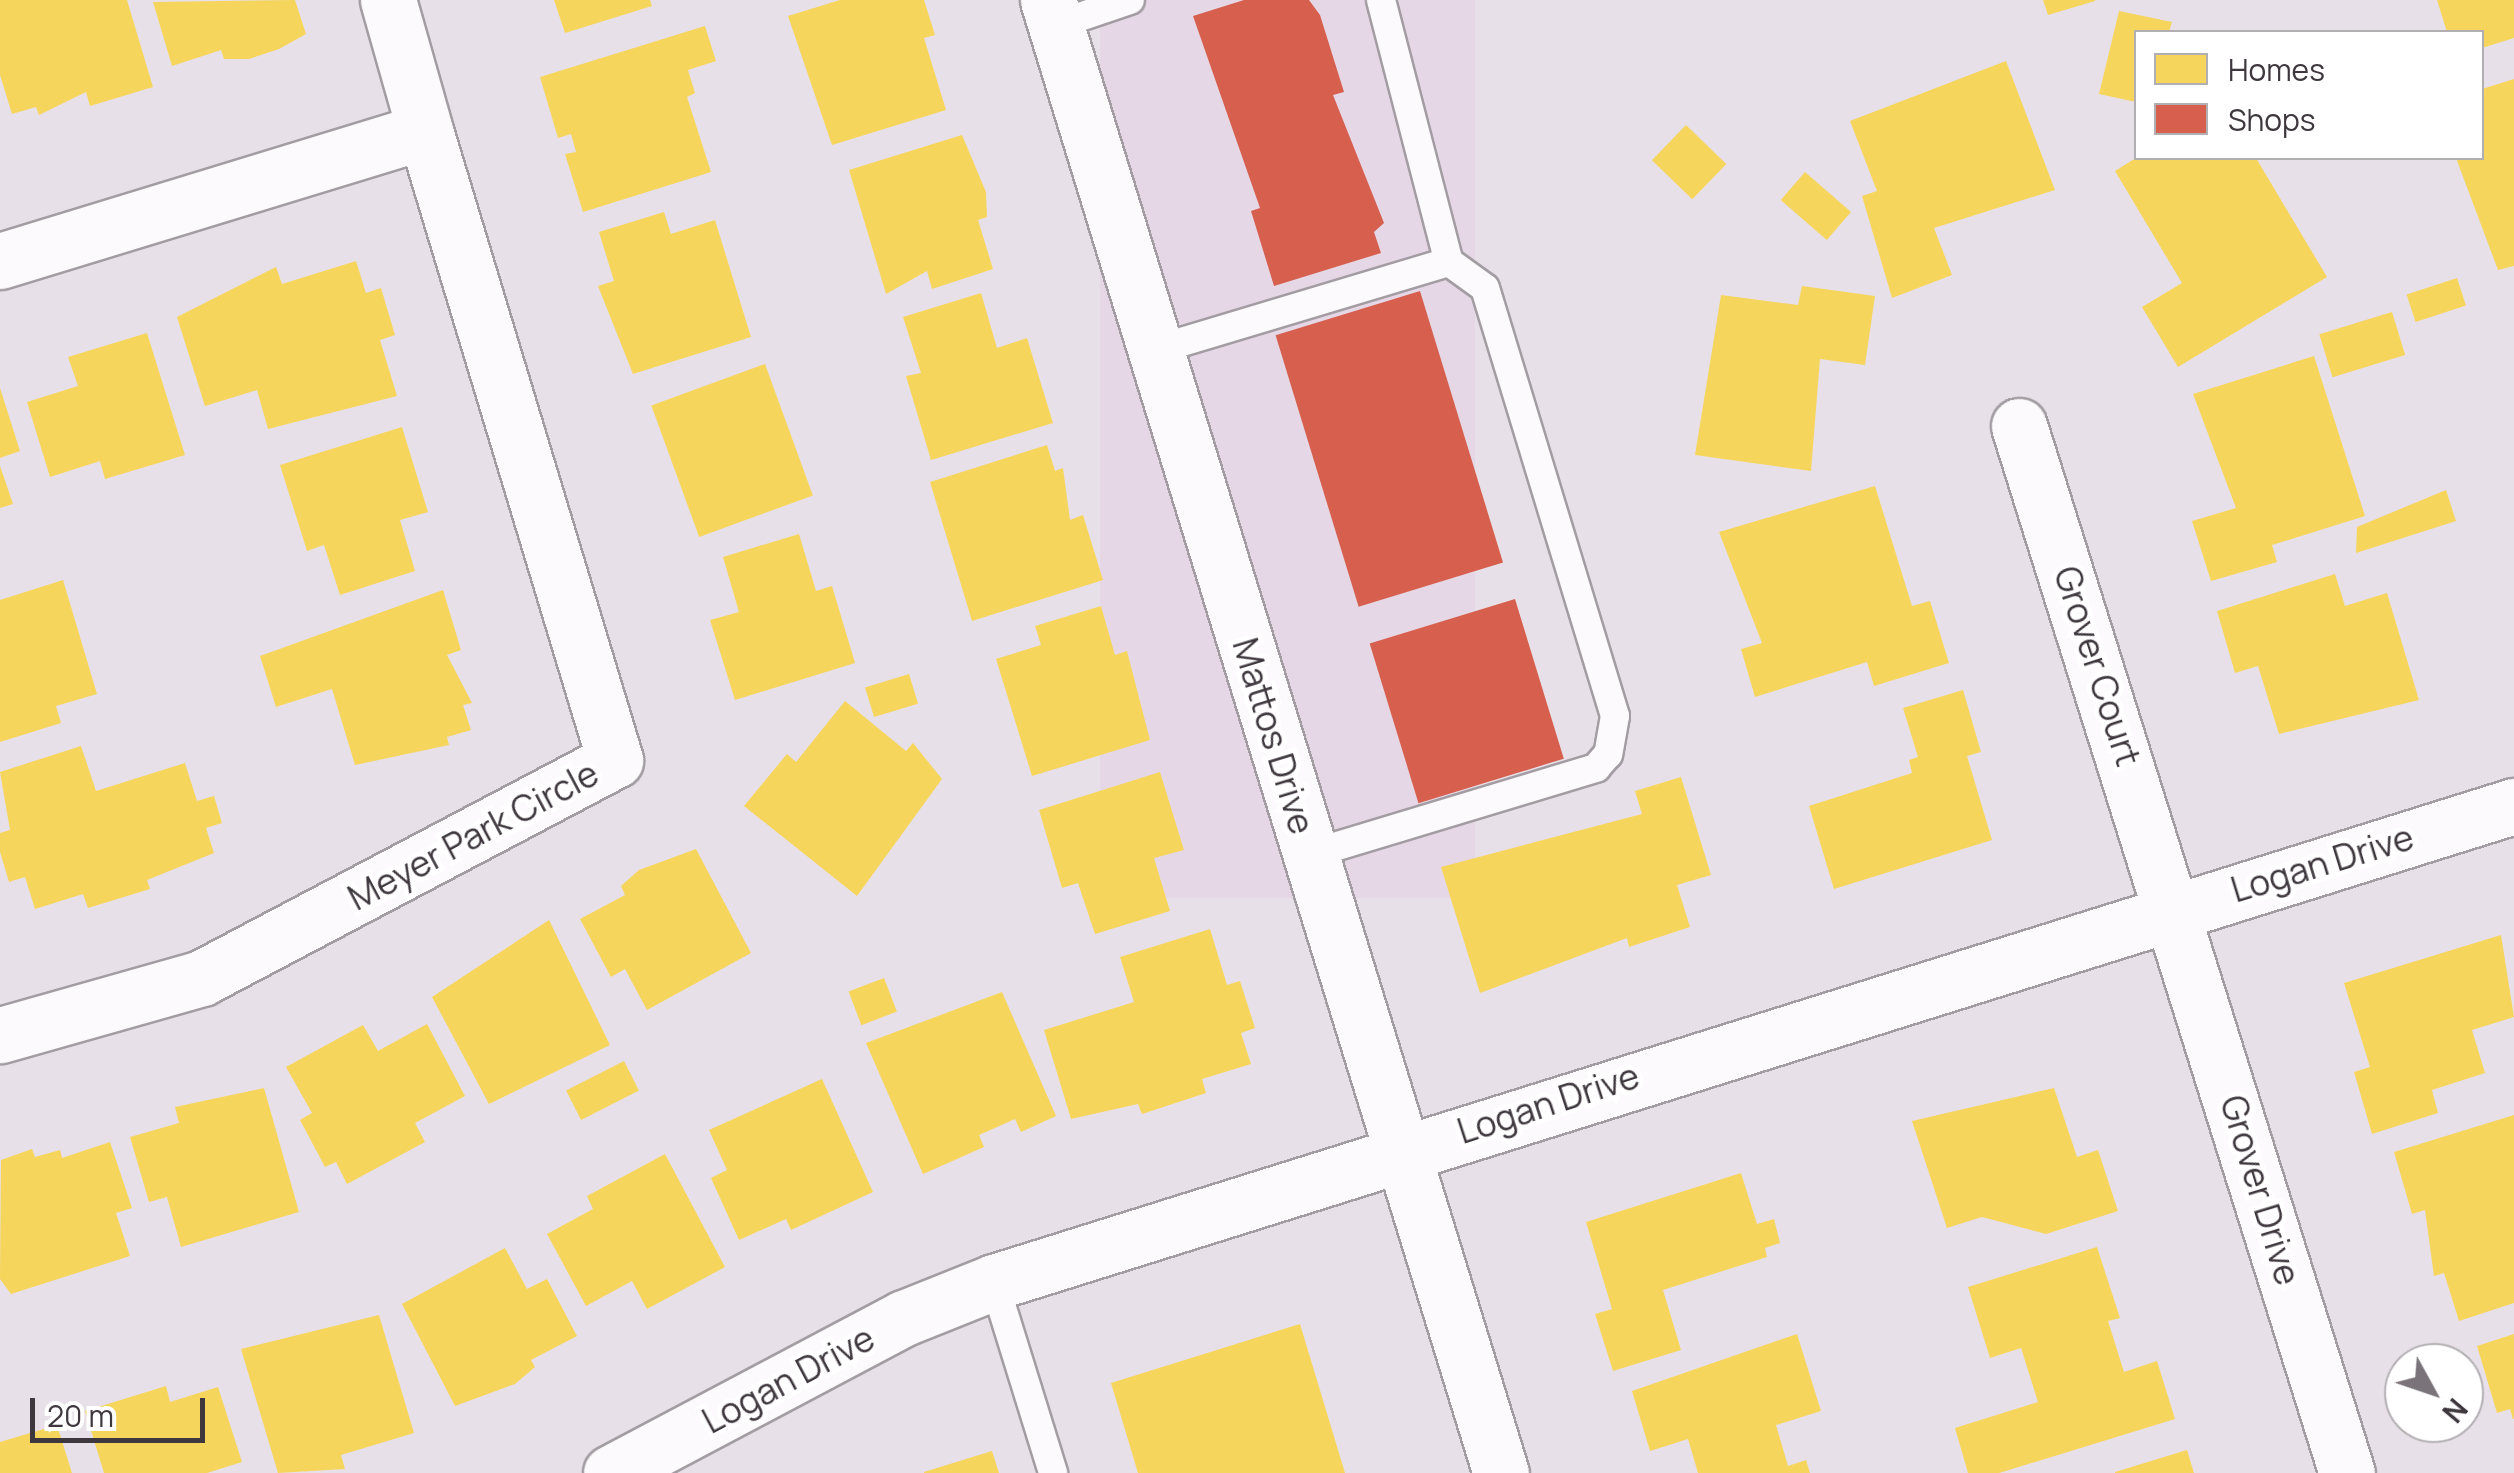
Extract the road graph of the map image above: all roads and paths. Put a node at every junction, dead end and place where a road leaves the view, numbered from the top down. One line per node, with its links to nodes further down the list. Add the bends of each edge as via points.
1 (388, 0): 5 (street, Meyer Park Circle)
2 (1130, 0): 4 (lane)
3 (1381, 0): 7 (lane)
4 (1052, 12): 8 (street, Mattos Drive)
5 (425, 131): 6 (street); 13 (street, Meyer Park Circle, via 615,760 202,978)
6 (0, 261)
7 (1449, 262): 8 (lane); 11 (lane, via 1486,288 1615,716 1608,754 1596,768)
8 (1155, 350): 11 (street, Mattos Drive)
9 (2019, 426): 12 (street, Grover Court)
10 (2514, 806): 12 (street, Logan Drive)
11 (1311, 854): 14 (street, Mattos Drive)
12 (2176, 907): 14 (street, Logan Drive); 19 (street, Grover Drive)
13 (0, 1035)
14 (1402, 1150): 15 (street, Logan Drive); 18 (street, Mattos Drive)
15 (994, 1282): 16 (street, Logan Drive, via 904,1318); 17 (lane)
16 (611, 1473)
17 (1053, 1473)
18 (1500, 1473)
19 (2347, 1473)

